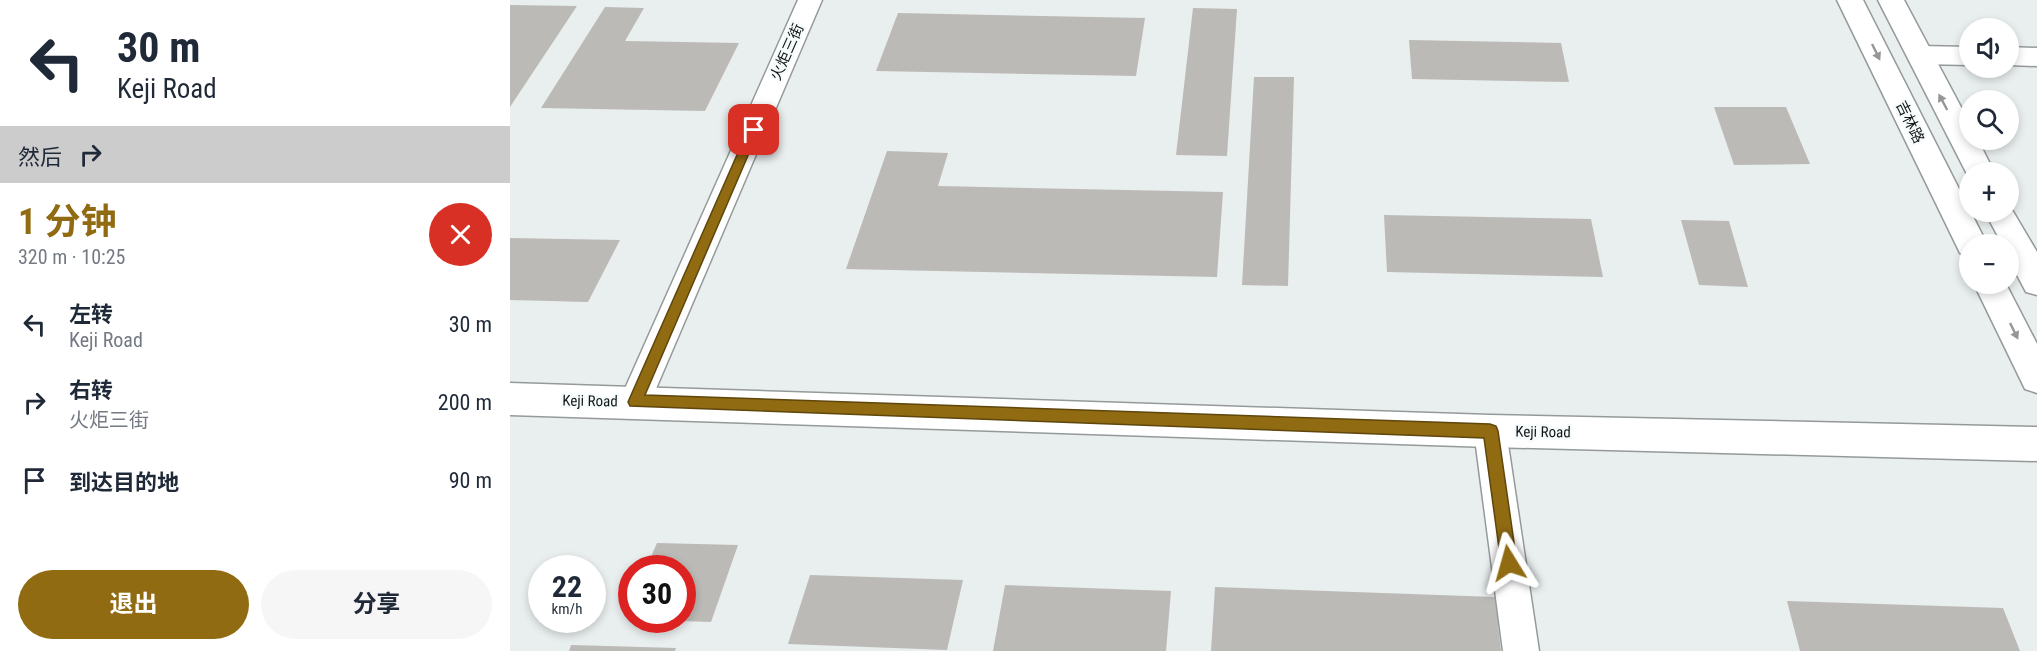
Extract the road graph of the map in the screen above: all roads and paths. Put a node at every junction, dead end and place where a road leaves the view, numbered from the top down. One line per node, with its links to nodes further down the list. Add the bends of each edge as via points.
1 (810, 0): 15 (street, 火炬三街)
2 (1850, 0): 10 (main road, 吉林路, one-way to 10)
3 (1891, 0): 4 (main road)
4 (1918, 55): 5 (street); 8 (main road, one-way to 4)
5 (1959, 56)
6 (2019, 56): 7 (street)
7 (2037, 57)
8 (1975, 162)
9 (2005, 222): 11 (main road)
10 (1966, 234)
11 (2037, 282)
12 (1995, 294): 13 (main road, one-way to 13)
13 (2037, 378)
14 (510, 399): 15 (main road, Keji Road)
15 (635, 402): 16 (main road, Keji Road)
16 (1490, 431): 17 (main road, Keji Road); 18 (street)
17 (2037, 444)
18 (1521, 651)

